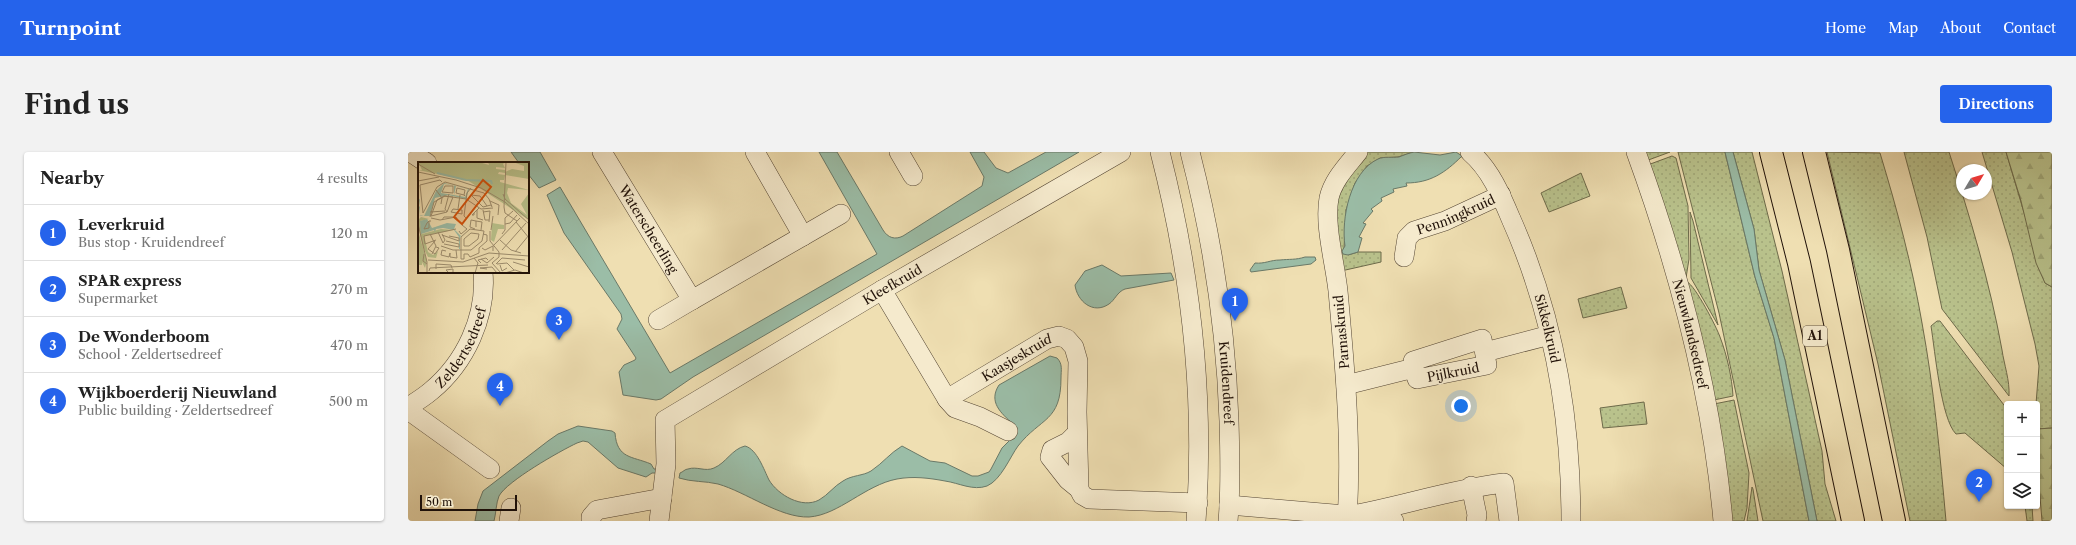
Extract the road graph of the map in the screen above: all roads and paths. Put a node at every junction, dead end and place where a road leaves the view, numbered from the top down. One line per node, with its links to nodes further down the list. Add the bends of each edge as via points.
1 (410, 152): 14 (street)
2 (755, 152): 19 (street)
3 (899, 152): 16 (street)
4 (1120, 152): 23 (street, Kleefkruid)
5 (1160, 152): 37 (street, via 1184,255 1193,325 1199,412)
6 (1190, 152): 38 (street, Kruidendreef, via 1211,246 1222,316 1229,398)
7 (1358, 152): 27 (street, Parnaskruid, via 1340,174 1330,197 1327,214 1336,276)
8 (1470, 152): 17 (street, Sikkelkruid, via 1486,170)
9 (1636, 152): 46 (street, Nieuwlandsedreef, via 1667,247 1693,342 1713,439)
10 (1772, 152): 47 (highway, A1, via 1799,263)
11 (1814, 152): 48 (highway, via 1838,250)
12 (603, 155): 24 (street, Waterscheerling)
13 (408, 162): 15 (street)
14 (425, 162)
15 (418, 168)
16 (913, 176)
17 (1500, 195): 20 (street, Penningkruid, via 1451,219 1414,231 1408,238); 26 (street, Sikkelkruid, via 1523,244)
18 (841, 214): 19 (street)
19 (804, 236): 24 (street)
20 (1404, 257)
21 (475, 273): 29 (street, Zeldertsedreef, via 470,313 463,333 442,367 424,384)
22 (483, 273): 29 (street, Zeldertsedreef, via 479,315 472,336 456,366 431,391)
23 (882, 290): 28 (street); 36 (street, Kleefkruid, via 665,420 666,464)
24 (692, 300): 25 (street)
25 (658, 320)
26 (1550, 334): 27 (street, Pijlkruid, via 1485,352 1487,366 1416,379 1414,368); 45 (street, Sikkelkruid, via 1566,423)
27 (1346, 385): 39 (street, Parnaskruid, via 1349,472)
28 (947, 399): 31 (street, via 955,408); 32 (street, Kaasjeskruid, via 1047,339 1059,336 1067,339 1074,347 1078,361)
29 (408, 406)
30 (408, 410): 33 (street)
31 (1008, 431)
32 (1077, 433): 35 (street, Kaasjeskruid); 35 (street, via 1068,442 1052,450 1050,457 1068,480)
33 (490, 468)
34 (1471, 486): 39 (street); 40 (street, via 1504,482); 44 (street)
35 (1079, 489): 37 (street, via 1082,495 1089,499)
36 (662, 498): 41 (street, via 597,510); 42 (street)
37 (1197, 512)
38 (1228, 513): 39 (street)
39 (1347, 518): 43 (street)
40 (1515, 520)
41 (591, 521)
42 (659, 521)
43 (1394, 521)
44 (1476, 521)
45 (1571, 521)
46 (1723, 521)
47 (1853, 521)
48 (1894, 521)

